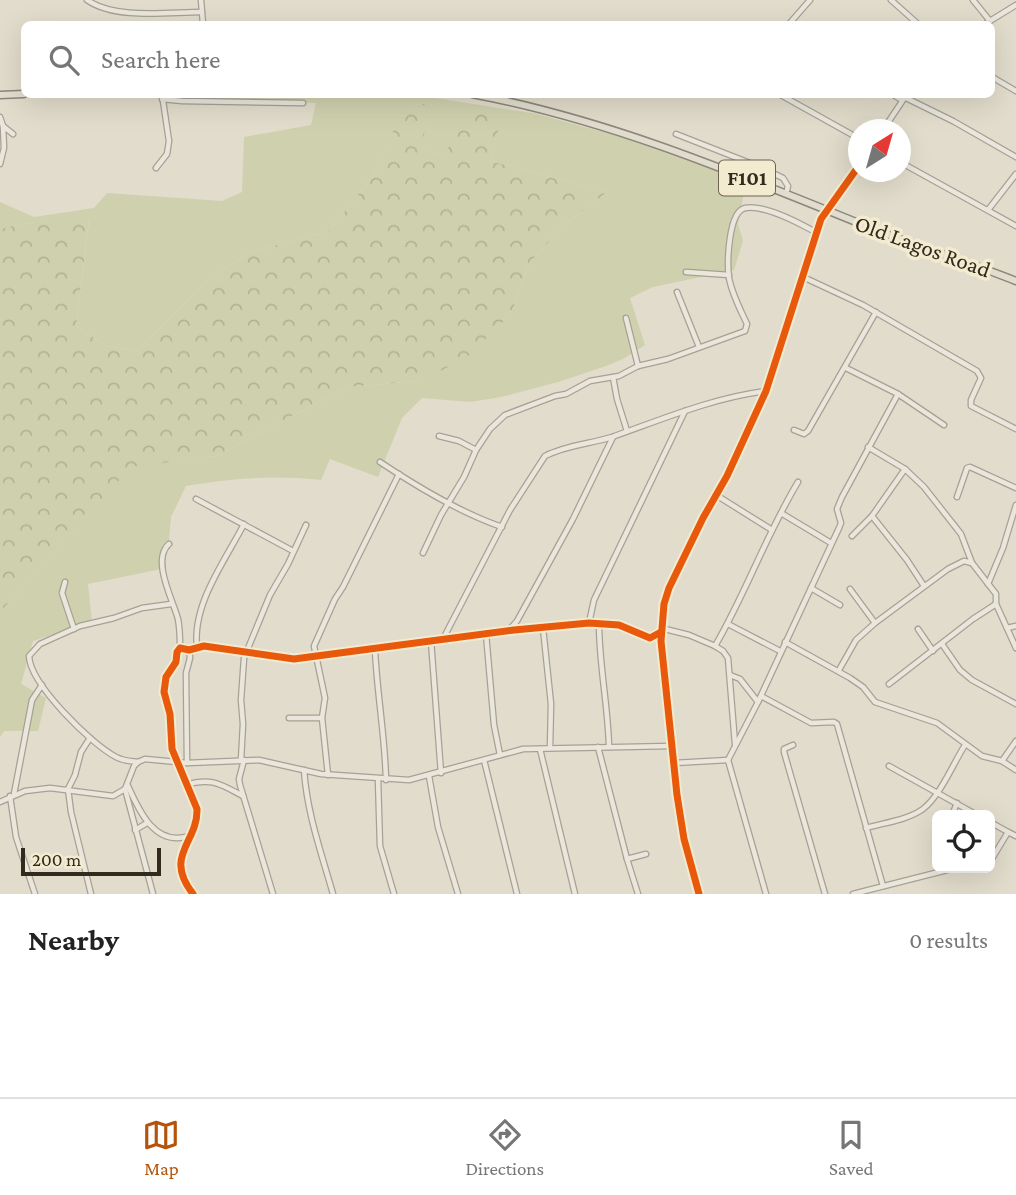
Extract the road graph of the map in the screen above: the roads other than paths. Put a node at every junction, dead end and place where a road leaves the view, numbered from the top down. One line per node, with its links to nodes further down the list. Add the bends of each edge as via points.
1 (86, 0): 7 (street, via 123,12)
2 (201, 0): 7 (street)
3 (810, 0): 9 (street)
4 (891, 0): 10 (street)
5 (973, 0): 11 (street)
6 (1016, 5): 12 (street)
7 (202, 12): 8 (street)
8 (203, 21)
9 (792, 21)
10 (915, 21)
11 (987, 21)
12 (991, 21)
13 (995, 79): 14 (street)
14 (1016, 90)
15 (21, 94): 16 (main road)
16 (0, 95)
17 (162, 98): 32 (street, via 169,142 167,154)
18 (167, 98): 23 (street)
19 (491, 98): 36 (main road, Old Lagos Road / F101, via 589,121)
20 (786, 98): 27 (street)
21 (903, 98): 25 (street)
22 (906, 98): 30 (street)
23 (303, 103)
24 (0, 117): 26 (street)
25 (890, 119)
26 (3, 126): 28 (street); 31 (street)
27 (848, 132)
28 (13, 134)
29 (676, 134): 36 (street, via 783,178)
30 (1016, 157)
31 (0, 164)
32 (156, 168)
33 (911, 168): 38 (street)
34 (1016, 174): 38 (street)
35 (848, 182): 37 (street)
36 (786, 194): 37 (main road, Old Lagos Road / F101)
37 (827, 210): 40 (street); 44 (main road, Old Lagos Road / F101)
38 (988, 210): 39 (street)
39 (1016, 226)
40 (817, 233): 42 (street, via 792,219 746,208 738,211 732,223); 43 (street)
41 (686, 272): 42 (street)
42 (729, 275): 48 (street, via 747,328)
43 (803, 277): 46 (street); 52 (street)
44 (1016, 281)
45 (677, 292): 48 (street)
46 (876, 313): 50 (street); 56 (street, via 981,375 971,406)
47 (626, 317): 49 (street)
48 (699, 347): 49 (street)
49 (638, 366): 51 (street)
50 (846, 368): 53 (street); 58 (street, via 807,433)
51 (613, 377): 57 (street); 64 (street, via 584,383 505,415)
52 (766, 391): 54 (street); 70 (street)
53 (898, 394): 55 (street); 62 (street)
54 (685, 410): 57 (street); 96 (street, via 594,600)
55 (944, 425)
56 (1016, 429)
57 (627, 430): 60 (street)
58 (794, 430)
59 (439, 436): 64 (street)
60 (614, 436): 61 (street); 63 (street)
61 (604, 439): 63 (street); 79 (street, via 545,456)
62 (868, 447): 66 (street); 82 (street, via 837,509 841,523)
63 (607, 448): 95 (street)
64 (476, 450): 73 (street)
65 (380, 462): 67 (street)
66 (905, 469): 76 (street); 86 (street, via 961,534)
67 (399, 474): 73 (street); 122 (street, via 331,606)
68 (798, 482): 75 (street)
69 (1016, 488): 71 (street, via 970,467)
70 (716, 495): 80 (street); 106 (street, via 669,588)
71 (957, 497)
72 (195, 499): 77 (street)
73 (450, 502): 79 (street); 85 (street)
74 (1016, 505): 88 (street)
75 (781, 513): 80 (street); 82 (street)
76 (872, 516): 81 (street); 89 (street)
77 (244, 524): 84 (street); 114 (street, via 200,608)
78 (306, 525): 84 (street)
79 (502, 527): 109 (street)
80 (772, 530): 99 (street)
81 (852, 536)
82 (832, 543): 90 (street)
83 (169, 544): 92 (street, via 162,565)
84 (293, 551): 121 (street)
85 (423, 553)
86 (972, 563): 88 (street); 89 (street, via 957,564)
87 (65, 582): 103 (street, via 62,593)
88 (988, 584): 93 (street, via 996,593)
89 (924, 586): 98 (street)
90 (811, 588): 94 (street); 111 (street)
91 (850, 589): 98 (street)
92 (171, 604): 103 (street); 115 (street, via 178,619)
93 (996, 604): 102 (street); 112 (street)
94 (840, 606)
95 (517, 621): 104 (street); 107 (street)
96 (589, 623): 97 (street); 101 (street)
97 (599, 623): 106 (street, via 620,625 650,638); 139 (street)
98 (875, 623): 123 (street, via 856,640)
99 (728, 624): 113 (street); 119 (street)
100 (1016, 626): 102 (street)
101 (543, 628): 104 (street); 140 (street, via 551,704)
102 (1007, 628): 116 (street)
103 (74, 629): 126 (street, via 40,644 29,656)
104 (520, 629): 107 (street)
105 (918, 629): 120 (street)
106 (661, 630): 113 (street); 136 (street)
107 (509, 631): 108 (street)
108 (486, 634): 109 (street); 142 (street)
109 (443, 640): 110 (street)
110 (431, 641): 118 (street); 154 (street)
111 (785, 642): 119 (street); 123 (street)
112 (942, 644): 120 (street); 129 (street, via 972,680)
113 (715, 646): 124 (street, via 727,658)
114 (197, 647): 117 (street); 121 (street)
115 (180, 648): 117 (street); 148 (street, via 163,692 170,714 171,745)
116 (1016, 648)
117 (189, 650): 149 (street)
118 (375, 650): 122 (street); 158 (street)
119 (780, 651): 127 (street)
120 (933, 651): 125 (street)
121 (246, 652): 122 (street, via 294,659); 143 (street)
122 (314, 655): 131 (street, via 324,690)
123 (839, 670): 135 (street, via 875,702 937,723)
124 (729, 674): 128 (street, via 740,679); 137 (street)
125 (889, 684)
126 (42, 685): 132 (street); 163 (street, via 32,701)
127 (761, 695): 128 (street); 171 (street, via 811,723 837,724)
128 (758, 702): 137 (street)
129 (1016, 704)
130 (289, 718): 131 (street)
131 (322, 718): 155 (street)
132 (90, 738): 147 (street, via 115,756); 161 (street)
133 (1016, 741): 146 (street)
134 (793, 745): 194 (street, via 784,751)
135 (965, 745): 146 (street); 162 (street)
136 (672, 746): 139 (street); 150 (street)
137 (735, 746): 145 (street)
138 (598, 747): 139 (street); 140 (street); 178 (street)
139 (609, 747)
140 (550, 748): 141 (street)
141 (540, 749): 142 (street); 190 (street)
142 (500, 755): 144 (street)
143 (242, 760): 149 (street); 152 (street, via 271,761); 164 (street, via 239,779)
144 (484, 760): 154 (street); 189 (street)
145 (728, 760): 150 (street); 193 (street)
146 (1002, 761): 153 (street)
147 (138, 762): 148 (street); 160 (street)
148 (179, 763): 149 (street); 159 (street)
149 (187, 763)
150 (674, 763): 192 (street, via 682,828)
151 (889, 766): 162 (street)
152 (304, 770): 155 (street); 186 (street, via 312,827)
153 (1016, 770)
154 (441, 773): 156 (street)
155 (328, 775): 157 (street)
156 (429, 776): 158 (street); 188 (street)
157 (378, 779): 158 (street); 187 (street, via 380,846)
158 (386, 780)
159 (185, 785): 164 (street, via 213,781); 174 (street, via 197,814)
160 (126, 787): 161 (street, via 113,796); 169 (street); 172 (street)
161 (68, 789): 163 (street, via 34,789); 182 (street)
162 (937, 792): 166 (street); 171 (street, via 911,816)
163 (12, 795): 165 (street); 181 (street, via 16,837)
164 (243, 796): 185 (street)
165 (0, 802)
166 (957, 803): 167 (street); 168 (street)
167 (954, 810)
168 (969, 810)
169 (148, 823): 172 (street); 174 (street, via 165,837)
170 (995, 825): 173 (street)
171 (866, 828): 180 (street)
172 (135, 830): 183 (street)
173 (1007, 832): 175 (street); 176 (street)
174 (189, 836): 184 (street, via 180,870)
175 (1016, 836)
176 (995, 853)
177 (646, 855): 178 (street)
178 (627, 859): 191 (street)
179 (935, 873): 180 (street)
180 (883, 886): 195 (street)
181 (36, 894)
182 (92, 894)
183 (153, 894)
184 (193, 894)
185 (273, 894)
186 (333, 894)
187 (394, 894)
188 (458, 894)
189 (517, 894)
190 (575, 894)
191 (638, 894)
192 (699, 894)
193 (766, 894)
194 (825, 894)
195 (853, 894)

